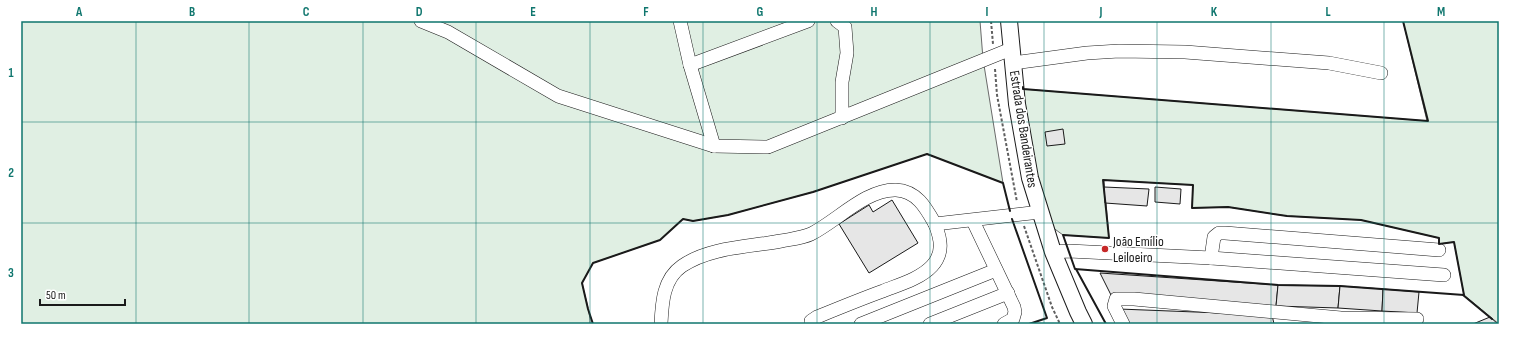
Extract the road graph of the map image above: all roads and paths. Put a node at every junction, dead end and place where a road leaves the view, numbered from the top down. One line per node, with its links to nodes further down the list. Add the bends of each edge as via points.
1 (421, 21): 10 (lane, via 448,32 558,96)
2 (680, 21): 7 (lane)
3 (808, 21): 7 (lane)
4 (837, 21): 9 (lane, via 845,27 848,53 842,82)
5 (1009, 21): 6 (main road, Estrada dos Bandeirantes)
6 (1012, 56): 8 (lane, via 1119,51 1184,52 1329,64); 9 (lane); 11 (main road, Estrada dos Bandeirantes, via 1028,172)
7 (690, 65): 10 (lane)
8 (1381, 73)
9 (842, 118): 10 (lane, via 768,147)
10 (714, 146)
11 (1040, 212): 12 (lane); 15 (main road, Estrada dos Bandeirantes)
12 (972, 220): 13 (lane); 17 (lane)
13 (935, 224): 22 (lane, via 918,198 906,191 895,190 873,196 810,234 700,257 681,267 665,287); 23 (lane, via 941,247 932,266 926,272 817,317)
14 (1439, 250): 16 (lane, via 1219,233 1214,237)
15 (1053, 252): 16 (lane); 27 (main road, Estrada dos Bandeirantes)
16 (1211, 258): 18 (lane)
17 (996, 270): 19 (lane); 24 (lane)
18 (1444, 275)
19 (1008, 293): 25 (lane); 26 (lane, via 1014,307 1014,315 1013,319)
20 (1341, 318): 21 (lane); 28 (lane, via 1116,299 1114,306); 29 (lane)
21 (1417, 319)
22 (661, 324)
23 (811, 324)
24 (861, 324)
25 (930, 324)
26 (1004, 324)
27 (1084, 324)
28 (1123, 324)
29 (1321, 324)

